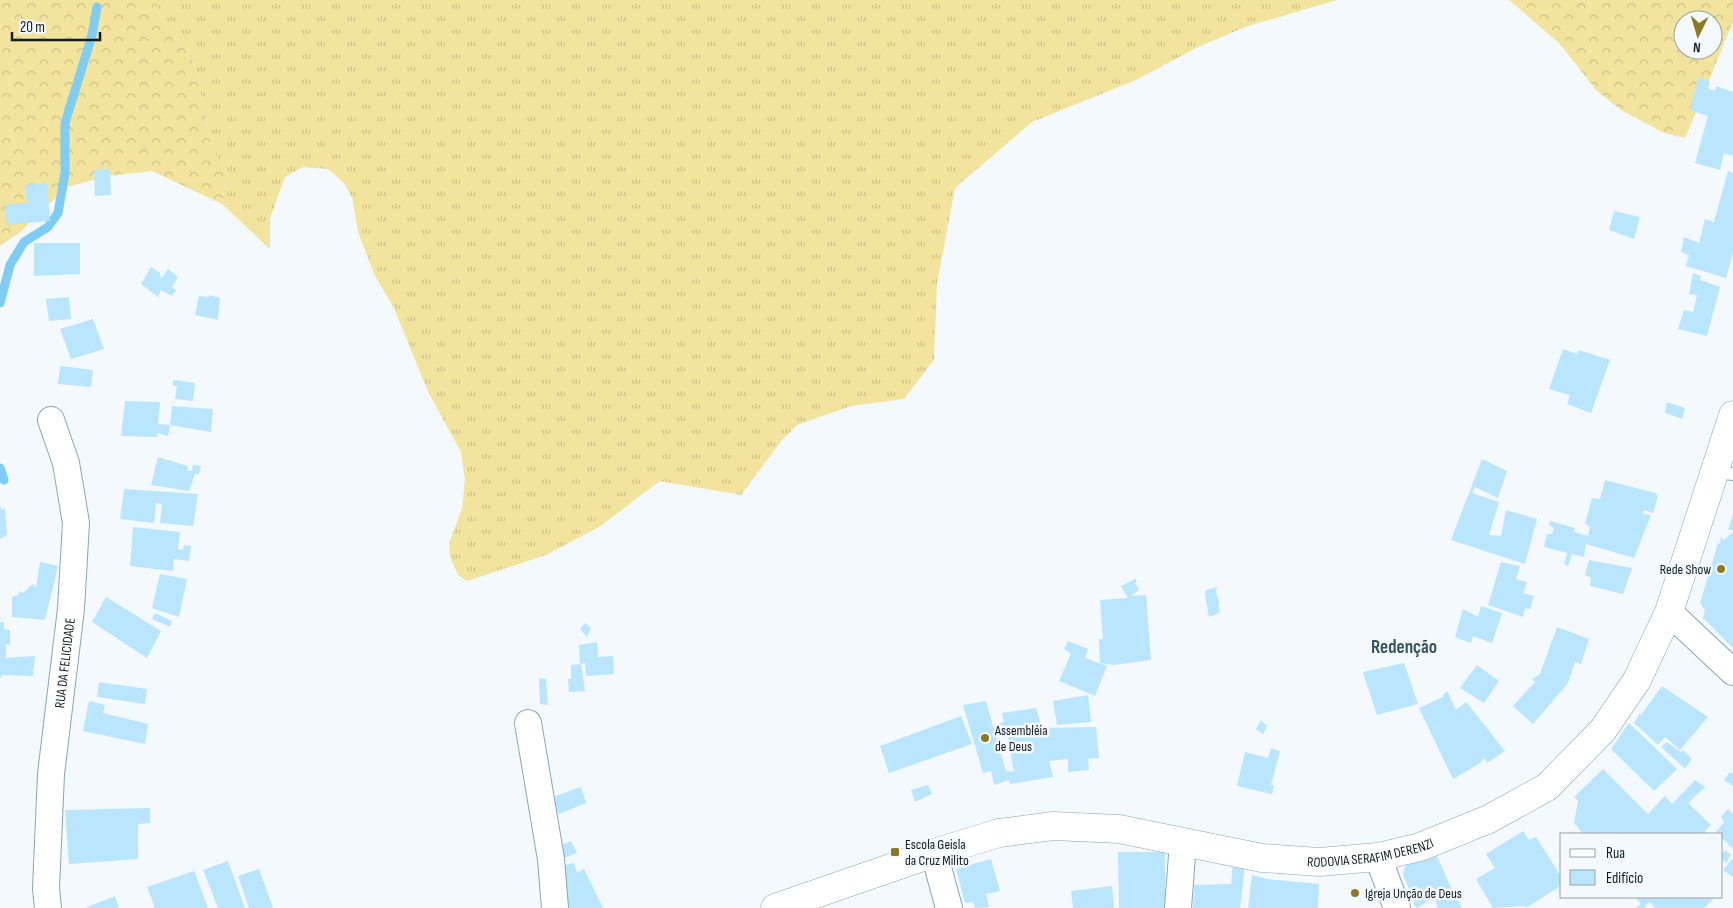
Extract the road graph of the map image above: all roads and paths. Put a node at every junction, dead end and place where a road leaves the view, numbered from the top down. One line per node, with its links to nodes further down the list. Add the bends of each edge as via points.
1 (1733, 414): 3 (main road, RODOVIA SERAFIM DERENZI)
2 (50, 420): 10 (street, RUA DA FELICIDADE, via 66,463 76,523 71,609 51,774)
3 (1725, 473): 4 (main road, RODOVIA SERAFIM DERENZI)
4 (1669, 612): 5 (street); 9 (main road, RODOVIA SERAFIM DERENZI, via 1637,680 1608,723 1547,787 1488,819 1420,847)
5 (1733, 672)
6 (528, 723): 11 (street)
7 (1182, 842): 8 (main road, RODOVIA SERAFIM DERENZI, via 1119,829 1053,826 999,833); 9 (main road, RODOVIA SERAFIM DERENZI, via 1262,858 1319,862); 14 (street)
8 (934, 853): 12 (main road, RODOVIA SERAFIM DERENZI); 13 (street)
9 (1378, 857): 15 (street)
10 (48, 908)
11 (555, 908)
12 (775, 908)
13 (949, 908)
14 (1178, 908)
15 (1397, 908)

